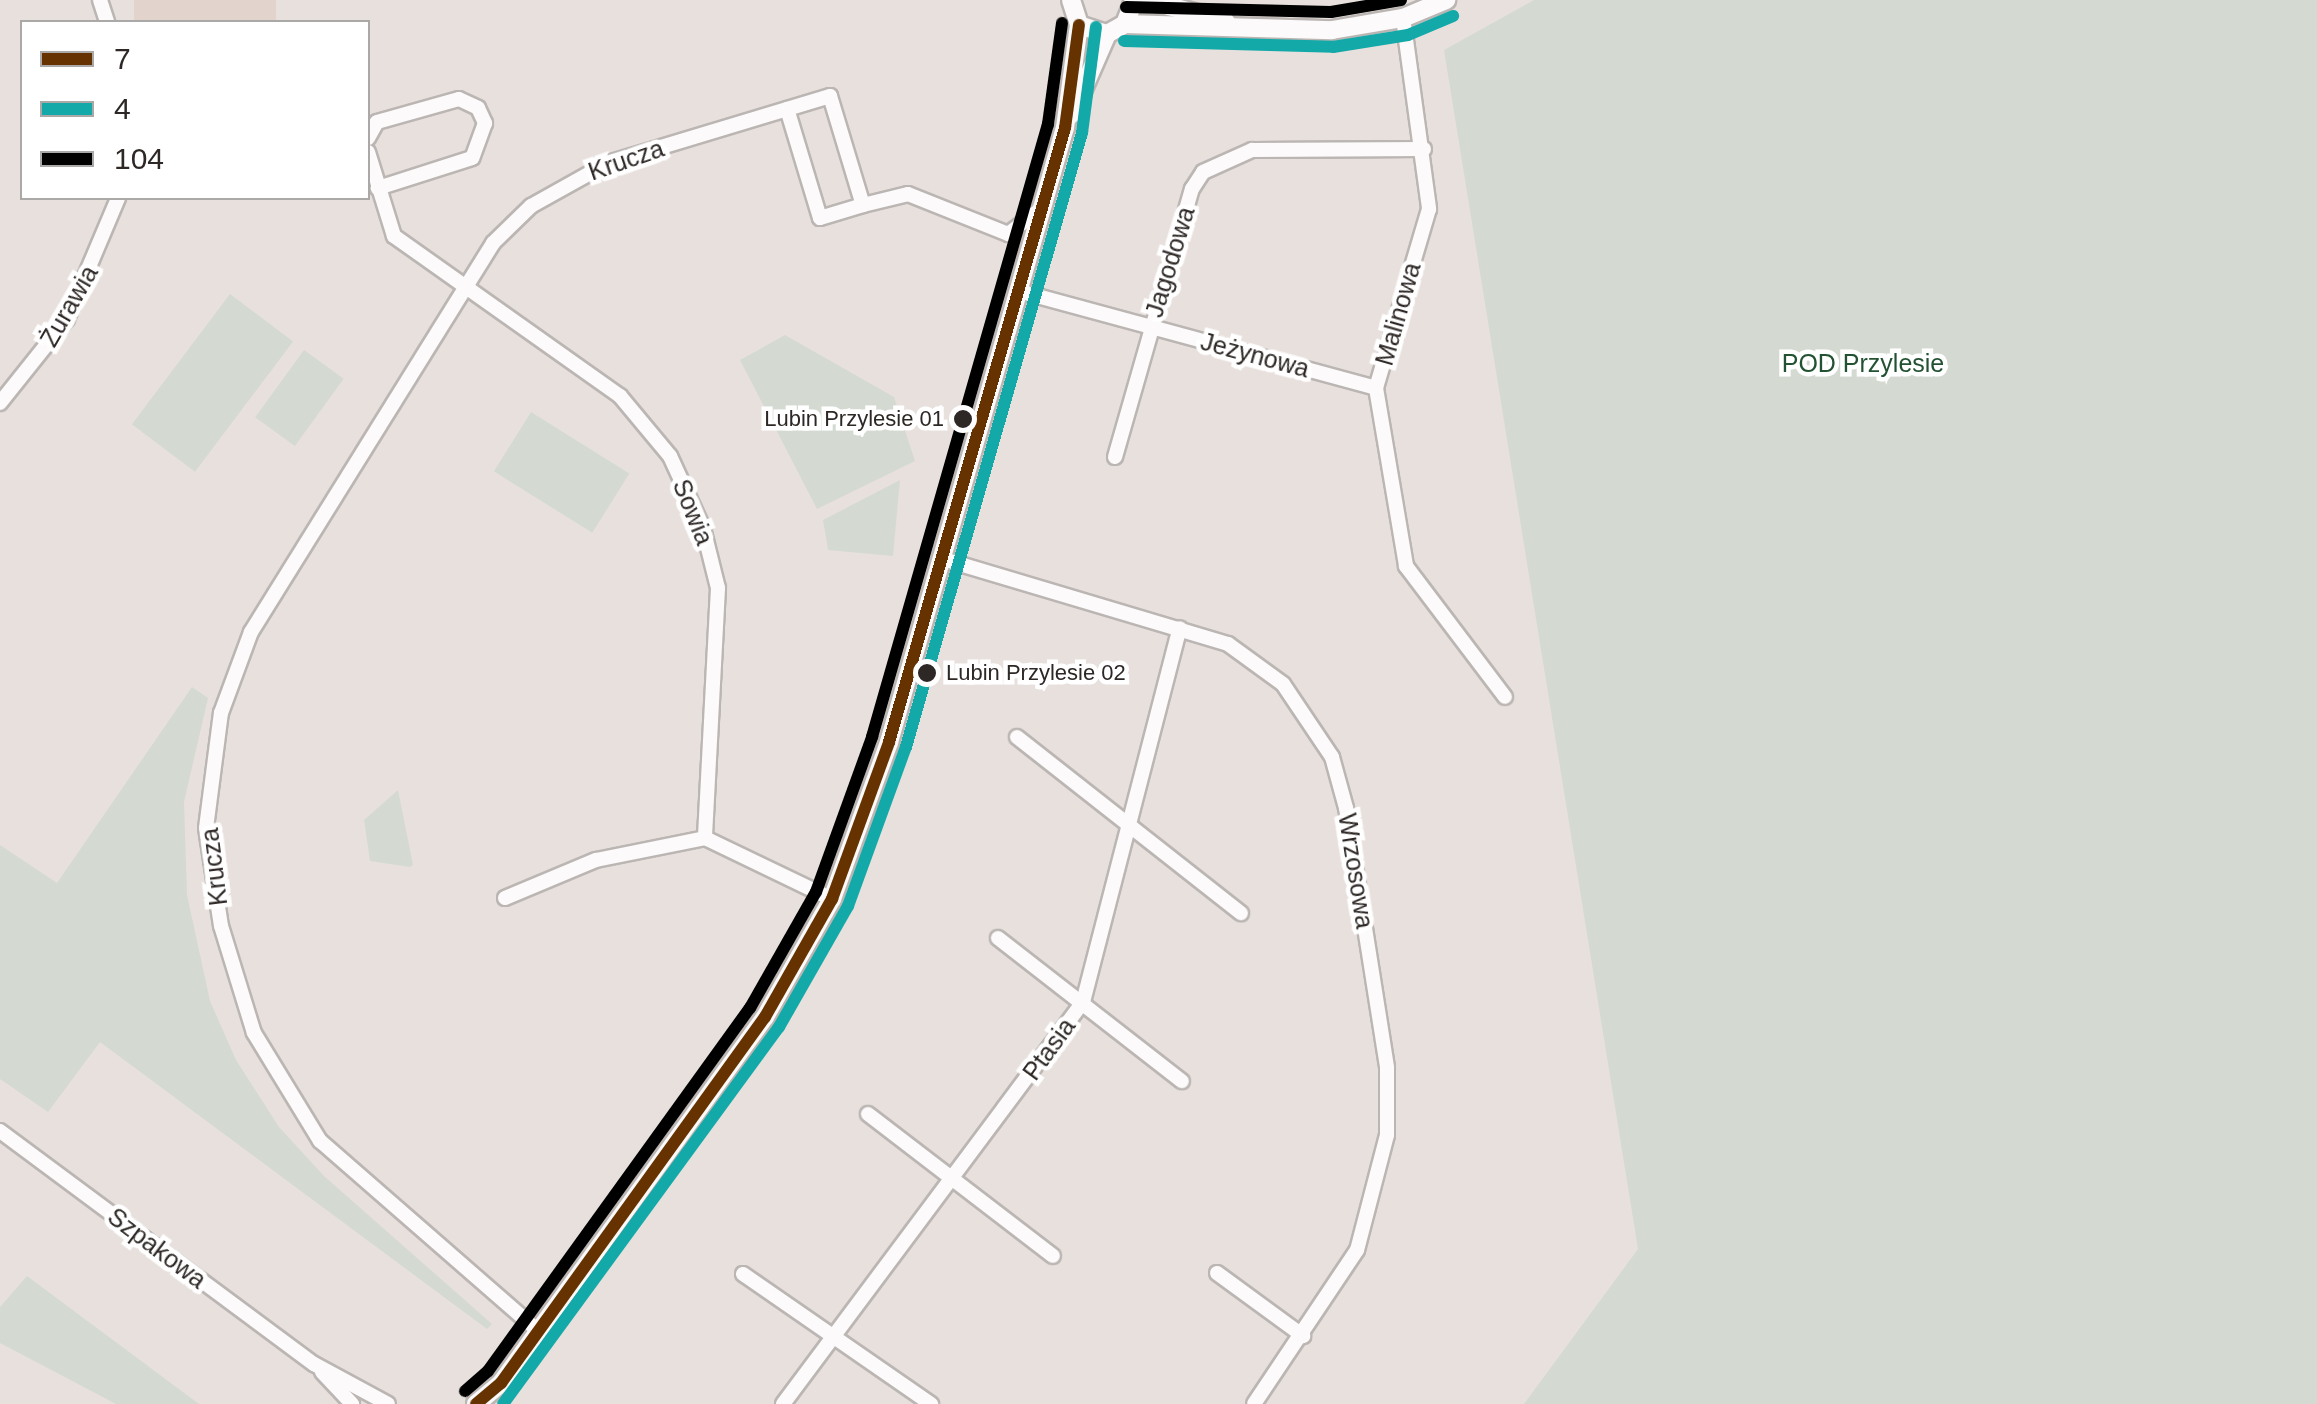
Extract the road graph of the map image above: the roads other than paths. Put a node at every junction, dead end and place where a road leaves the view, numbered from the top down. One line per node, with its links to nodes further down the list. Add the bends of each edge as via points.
1 (1134, 0): 6 (street)
2 (1148, 0): 8 (street, via 1186,15)
3 (1446, 0): 5 (street)
4 (1069, 1): 7 (street)
5 (1403, 18): 8 (street, via 1332,30); 13 (street, Malinowa)
6 (1126, 24): 8 (street); 9 (street)
7 (1080, 25): 9 (street); 11 (street)
8 (1271, 30)
9 (1107, 34): 11 (street)
10 (786, 109): 17 (street, via 820,218); 17 (street, Krucza, via 830,96); 19 (street, Krucza, via 569,181 493,243)
11 (1065, 128): 18 (street)
12 (370, 134): 15 (street, via 377,122 459,99 478,108 485,123 472,158)
13 (1424, 149): 21 (street, Jagodowa, via 1252,150 1203,172); 22 (street, Malinowa, via 1429,210)
14 (370, 159): 15 (street)
15 (378, 188): 19 (street, via 394,236)
16 (117, 200): 23 (street, Żurawia, via 67,319)
17 (862, 205): 18 (street, via 908,194 1008,234)
18 (1042, 208): 20 (street)
19 (461, 288): 30 (street, Sowia, via 620,396 670,456 703,528 718,588); 43 (street, Krucza, via 251,632 220,713 206,828 221,926 254,1033 320,1142)
20 (1019, 291): 21 (street, Jeżynowa); 25 (street)
21 (1150, 326): 22 (street, Jeżynowa); 24 (street, Jagodowa)
22 (1376, 388): 27 (street, Malinowa, via 1406,566)
23 (0, 403)
24 (1114, 457)
25 (943, 559): 26 (street, Wrzosowa); 32 (street, via 862,829)
26 (1180, 628): 29 (street, Ptasia); 45 (street, Wrzosowa, via 1228,644 1283,684 1323,740 1346,808 1387,1068 1387,1136 1357,1250)
27 (1505, 697)
28 (1017, 737): 29 (street)
29 (1133, 822): 33 (street); 35 (street, Ptasia)
30 (705, 838): 31 (street, via 596,860); 32 (street)
31 (505, 898)
32 (832, 899): 43 (street, via 765,1017)
33 (1242, 913)
34 (998, 938): 35 (street)
35 (1083, 1002): 36 (street); 39 (street, Ptasia)
36 (1182, 1081)
37 (868, 1114): 39 (street)
38 (0, 1131): 46 (street, Szpakowa)
39 (953, 1178): 40 (street); 44 (street, Ptasia)
40 (1053, 1256)
41 (743, 1274): 44 (street)
42 (1217, 1274): 45 (street)
43 (537, 1330): 47 (street)
44 (832, 1336): 52 (street, Ptasia); 53 (street)
45 (1303, 1336): 54 (street, Wrzosowa)
46 (314, 1364): 48 (street, Szpakowa); 49 (street, Szpakowa)
47 (501, 1383): 50 (street); 51 (street)
48 (352, 1404)
49 (388, 1404)
50 (476, 1404)
51 (494, 1404)
52 (783, 1404)
53 (931, 1404)
54 (1254, 1404)

